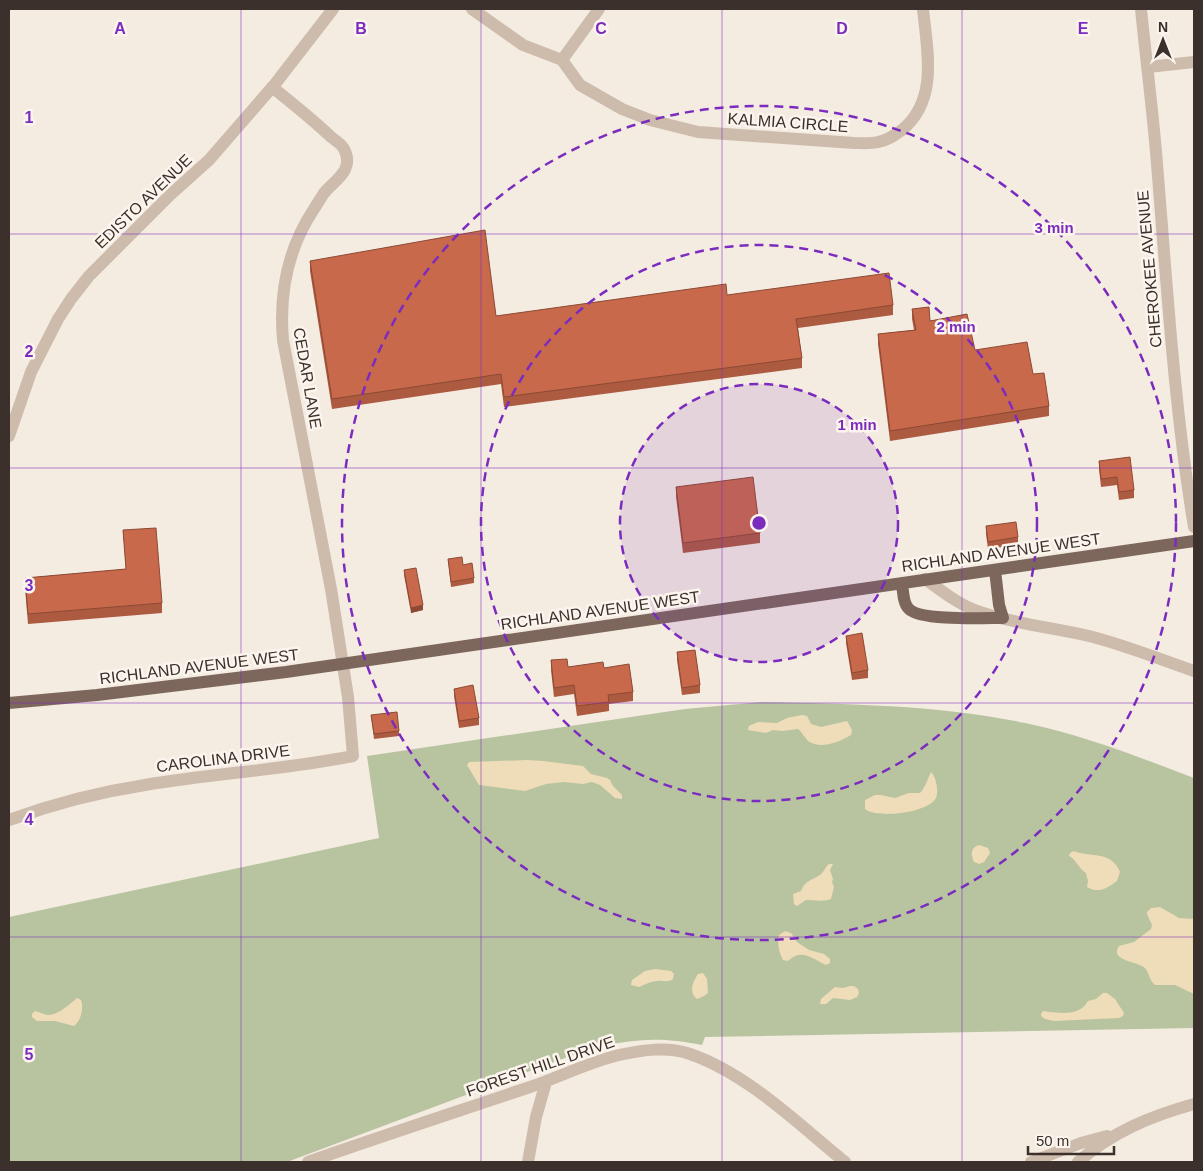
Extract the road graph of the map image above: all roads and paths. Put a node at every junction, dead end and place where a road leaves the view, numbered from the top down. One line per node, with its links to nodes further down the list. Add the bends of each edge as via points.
1 (333, 9): 9 (street, EDISTO AVENUE)
2 (472, 9): 6 (street, via 523,44)
3 (599, 9): 6 (street)
4 (922, 9): 6 (street, KALMIA CIRCLE, via 928,55 924,99 906,126 877,142 827,142 698,132 650,120 622,109 580,85)
5 (1141, 9): 8 (street, CHEROKEE AVENUE)
6 (562, 60)
7 (1194, 62): 8 (street)
8 (1148, 67): 11 (street, CHEROKEE AVENUE, via 1173,364)
9 (272, 87): 10 (street, EDISTO AVENUE, via 209,160 89,276 71,299 31,372); 17 (street, CEDAR LANE, via 344,148 347,164 342,176 324,194 299,235 287,268 281,323)
10 (9, 436)
11 (1194, 527)
12 (1194, 540): 13 (main road, RICHLAND AVENUE WEST)
13 (995, 570): 14 (main road, RICHLAND AVENUE WEST); 16 (main road)
14 (925, 579): 15 (main road, RICHLAND AVENUE WEST); 16 (street, via 966,606)
15 (902, 583): 16 (main road, via 906,606 914,613); 17 (main road, RICHLAND AVENUE WEST)
16 (1003, 618): 18 (street, via 1087,636)
17 (342, 664): 19 (main road, RICHLAND AVENUE WEST); 20 (street, CAROLINA DRIVE, via 353,756 246,773 146,784 51,805)
18 (1194, 671)
19 (9, 703)
20 (9, 820)
21 (546, 1082): 24 (street, FOREST HILL DRIVE); 25 (street); 26 (street, FOREST HILL DRIVE, via 585,1065 620,1055 667,1050 690,1054 729,1072)
22 (1194, 1104): 23 (street)
23 (1121, 1131): 27 (street); 28 (street)
24 (308, 1162)
25 (528, 1162)
26 (845, 1162)
27 (1031, 1162)
28 (1078, 1162)

